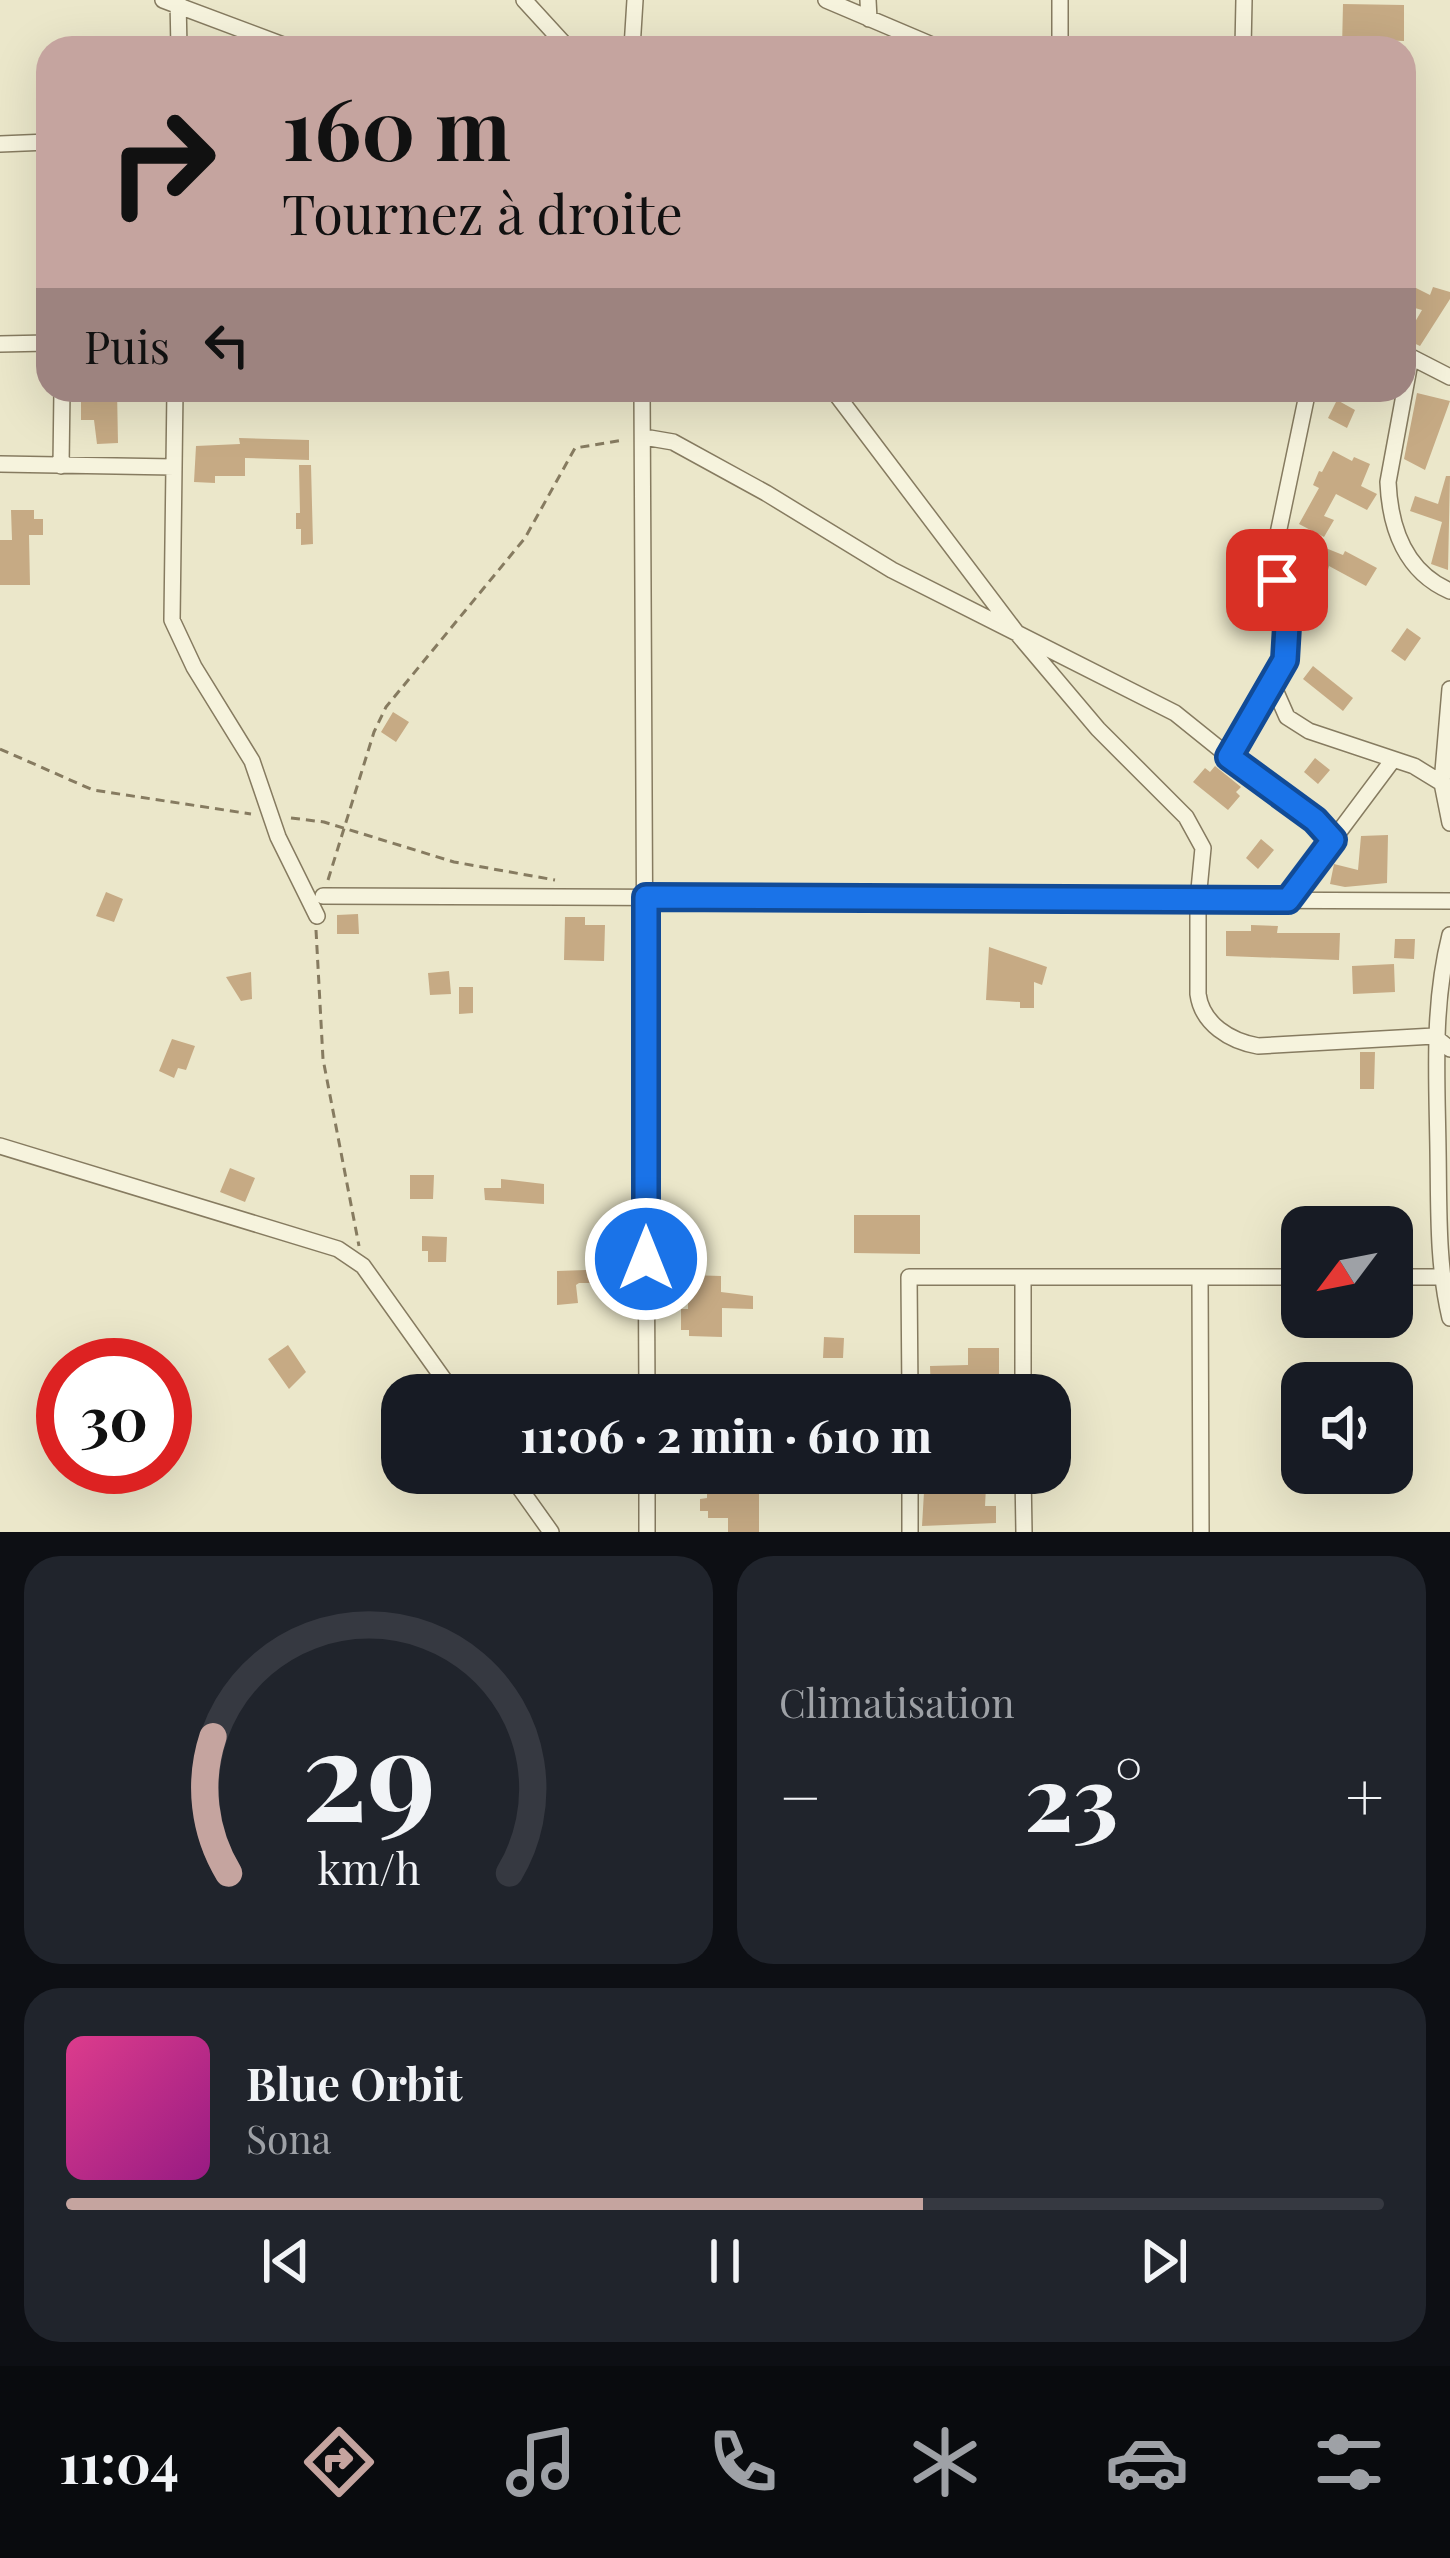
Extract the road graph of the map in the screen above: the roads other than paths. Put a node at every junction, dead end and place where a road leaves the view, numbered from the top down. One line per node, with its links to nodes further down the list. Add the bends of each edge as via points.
1 (524, 0): 11 (street)
2 (635, 0): 12 (street)
3 (826, 0): 8 (street)
4 (868, 0): 8 (street)
5 (1060, 0): 14 (street)
6 (1244, 0): 15 (street)
7 (173, 2): 9 (street); 10 (street)
8 (869, 19): 13 (street)
9 (177, 36)
10 (260, 36)
11 (557, 36)
12 (633, 36)
13 (910, 36)
14 (1060, 36)
15 (1243, 36)
16 (36, 142): 17 (street)
17 (0, 144)
18 (36, 343): 19 (street)
19 (0, 344)
20 (1416, 360): 21 (street)
21 (1450, 376)
22 (62, 402): 30 (street)
23 (175, 402): 31 (street)
24 (643, 402): 28 (street)
25 (842, 402): 33 (street)
26 (1305, 402): 34 (street, via 1275,548 1287,644)
27 (1401, 402): 32 (street, via 1388,482 1392,520 1415,568)
28 (644, 437): 33 (street, via 673,442); 42 (street)
29 (0, 464): 30 (street)
30 (61, 466): 31 (street)
31 (174, 467): 46 (street, via 172,620 246,748)
32 (1450, 590)
33 (1016, 632): 36 (street, via 1175,713); 43 (street, via 1186,817 1203,848)
34 (1271, 683): 36 (street); 37 (street, via 1287,717)
35 (1450, 689): 38 (street)
36 (1229, 757): 40 (street)
37 (1392, 761): 38 (street); 40 (street)
38 (1446, 785): 39 (street)
39 (1450, 823)
40 (1333, 840): 44 (street)
41 (323, 896): 42 (street)
42 (646, 897): 43 (street); 58 (street)
43 (1198, 900): 44 (street); 48 (street, via 1199,1006 1244,1044)
44 (1288, 900): 45 (street)
45 (1450, 901)
46 (317, 916)
47 (1450, 934): 48 (street)
48 (1435, 1036): 49 (street); 55 (street)
49 (1450, 1048)
50 (0, 1146): 57 (street, via 338,1249 363,1266)
51 (1023, 1277): 52 (street); 59 (street, via 909,1277); 60 (street)
52 (1200, 1277): 53 (street); 69 (street)
53 (1281, 1277)
54 (1413, 1277): 55 (street)
55 (1440, 1277): 56 (street)
56 (1450, 1318)
57 (440, 1374)
58 (647, 1374)
59 (910, 1374)
60 (1023, 1374)
61 (524, 1494): 65 (street)
62 (647, 1494): 66 (street)
63 (910, 1494): 67 (street)
64 (1023, 1494): 68 (street)
65 (551, 1532)
66 (647, 1532)
67 (910, 1532)
68 (1024, 1532)
69 (1201, 1532)

